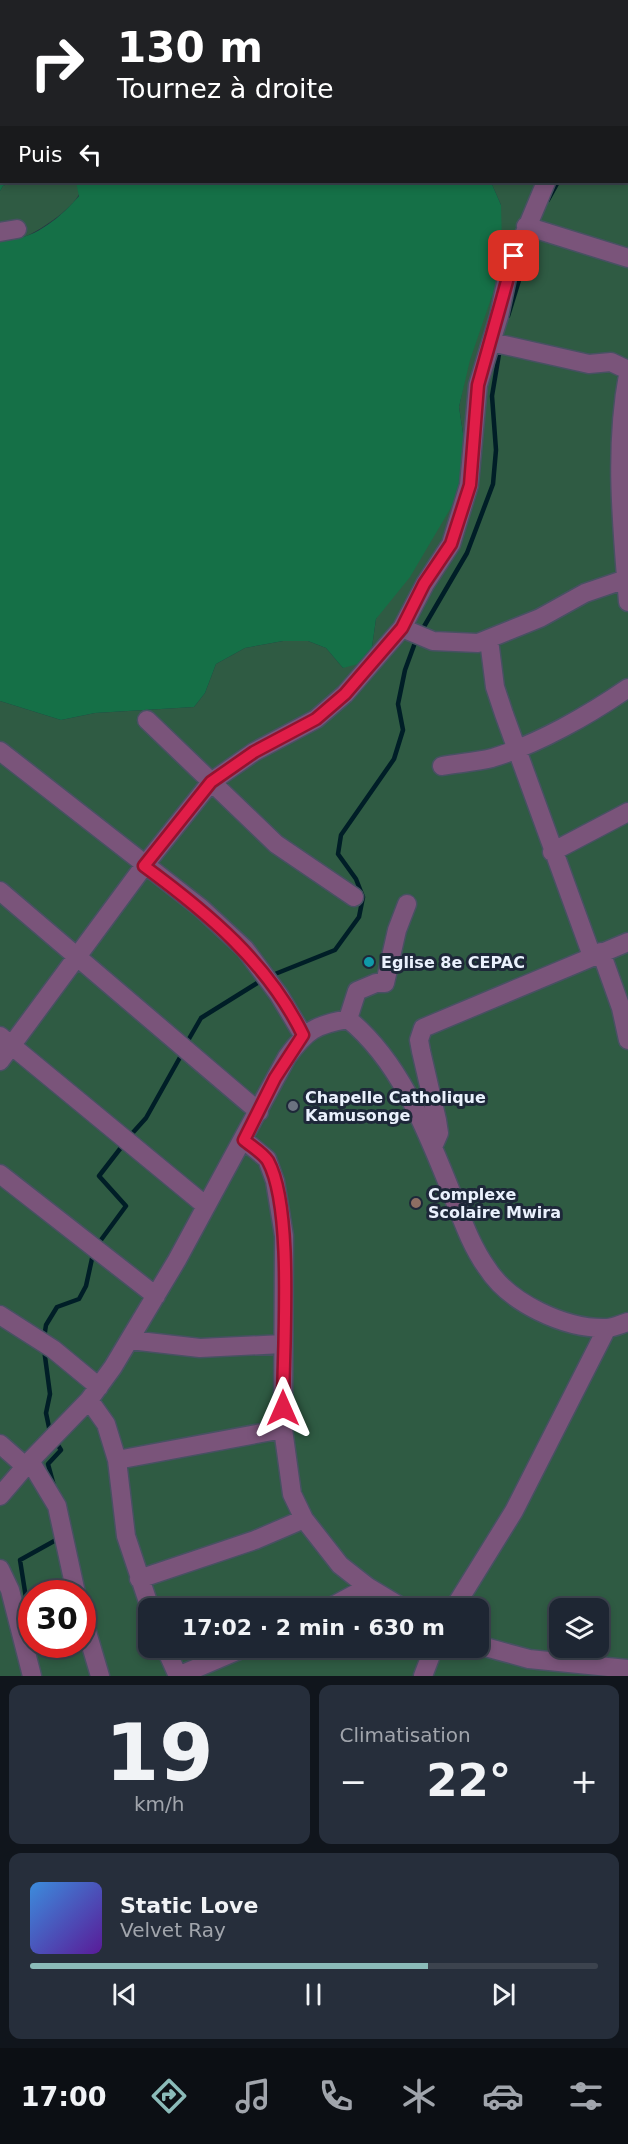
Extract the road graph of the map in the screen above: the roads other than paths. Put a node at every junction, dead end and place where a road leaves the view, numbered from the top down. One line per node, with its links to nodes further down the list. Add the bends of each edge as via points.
1 (546, 183): 2 (street)
2 (526, 226): 3 (street); 4 (street, via 508,273)
3 (628, 258)
4 (491, 342): 5 (street, via 590,364 611,362); 10 (street, via 478,385 470,485 451,544 424,584)
5 (628, 370)
6 (628, 375): 7 (street, via 621,412)
7 (624, 487): 8 (street)
8 (626, 579): 9 (street); 11 (street, via 585,593)
9 (628, 602)
10 (402, 628): 11 (street, via 433,641 461,644); 17 (street, via 345,694 316,719 254,752)
11 (489, 640): 14 (street, via 495,687)
12 (628, 688): 14 (street, via 596,710)
13 (147, 720): 17 (street)
14 (516, 748): 16 (street, via 491,758); 19 (street)
15 (0, 751): 20 (street, via 69,802)
16 (442, 766)
17 (211, 782): 20 (street); 22 (street, via 276,844)
18 (628, 812): 19 (street)
19 (552, 852): 25 (street)
20 (144, 866): 26 (street); 28 (street, via 201,908 245,949 279,994)
21 (0, 891): 26 (street)
22 (354, 897)
23 (407, 904): 27 (street, via 385,983 357,991)
24 (628, 942): 25 (street)
25 (596, 954): 29 (street, via 621,1008); 34 (street, via 423,1028 420,1051 439,1133)
26 (78, 958): 30 (street); 32 (street)
27 (348, 1019): 28 (street, via 325,1023); 34 (street, via 379,1047 390,1063)
28 (303, 1035): 32 (street)
29 (628, 1040)
30 (5, 1041): 31 (street); 36 (street)
31 (0, 1061)
32 (259, 1112): 33 (street)
33 (244, 1140): 36 (street); 42 (street, via 267,1159 275,1181 284,1236)
34 (433, 1147): 40 (street, via 487,1270 507,1289 550,1315)
35 (0, 1174): 37 (street)
36 (206, 1206): 37 (street)
37 (156, 1296): 41 (street)
38 (0, 1315): 43 (street, via 53,1348)
39 (628, 1322): 40 (street)
40 (607, 1328): 57 (street, via 514,1511)
41 (130, 1340): 42 (street, via 200,1348); 43 (street)
42 (284, 1344): 44 (street)
43 (94, 1393): 46 (street); 47 (street)
44 (283, 1429): 46 (street); 49 (street, via 292,1494)
45 (0, 1444): 47 (street)
46 (117, 1460): 51 (street, via 126,1536)
47 (27, 1463): 48 (street); 52 (street, via 57,1506)
48 (0, 1496)
49 (304, 1519): 51 (street); 53 (street, via 340,1565)
50 (0, 1569): 65 (street, via 10,1590)
51 (139, 1579): 54 (street)
52 (73, 1580)
53 (368, 1587): 55 (street); 56 (street)
54 (146, 1598)
55 (348, 1598)
56 (386, 1598)
57 (460, 1598)
58 (489, 1650): 63 (street)
59 (95, 1658): 66 (street)
60 (170, 1658): 67 (street)
61 (220, 1658): 67 (street)
62 (430, 1658): 68 (street)
63 (531, 1667): 64 (street)
64 (628, 1669)
65 (32, 1676)
66 (100, 1676)
67 (178, 1676)
68 (423, 1676)

